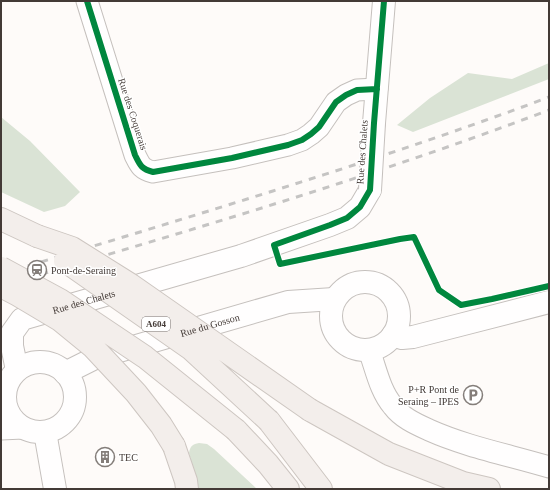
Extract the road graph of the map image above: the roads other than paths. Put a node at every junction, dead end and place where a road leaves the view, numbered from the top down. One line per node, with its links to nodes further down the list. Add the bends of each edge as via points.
1 (87, 1): 3 (street, Rue des Coquerais, via 135,155 144,170 152,172 288,145 311,134 336,102 346,95 357,90)
2 (384, 1): 3 (street, Rue des Chalets)
3 (377, 89): 12 (street, Rue des Chalets, bridge, via 370,190 360,208 347,218 330,225 241,256 22,319 12,333)
4 (4, 220): 5 (highway, A604)
5 (37, 236): 21 (highway, A604, bridge, via 55,254 191,349 269,421); 22 (highway, bridge, via 72,248 131,285 310,410 389,454 464,483)
6 (1, 268): 20 (highway, bridge, via 60,300 145,357 236,430)
7 (1, 286): 19 (highway, bridge, via 60,320 94,347 136,392 174,446)
8 (334, 299): 10 (street, via 341,290 351,284 372,282 383,287 397,304 398,325); 11 (street, via 330,318 336,336 357,350); 13 (street, Rue du Gosson, via 288,302 95,358)
9 (549, 302): 10 (street, via 413,337)
10 (393, 336): 11 (street, via 378,348)
11 (369, 350): 17 (street, via 386,397 394,408 414,423 462,443)
12 (17, 370): 13 (street, via 26,364 47,362); 14 (street, via 6,386 5,405 14,421)
13 (66, 373): 16 (street, via 75,396 73,409 67,420 57,428)
14 (23, 428): 15 (street); 16 (street)
15 (1, 429)
16 (45, 432): 18 (street)
17 (549, 467)
18 (54, 489)
19 (187, 489)
20 (288, 489)
21 (321, 489)
22 (489, 489)

